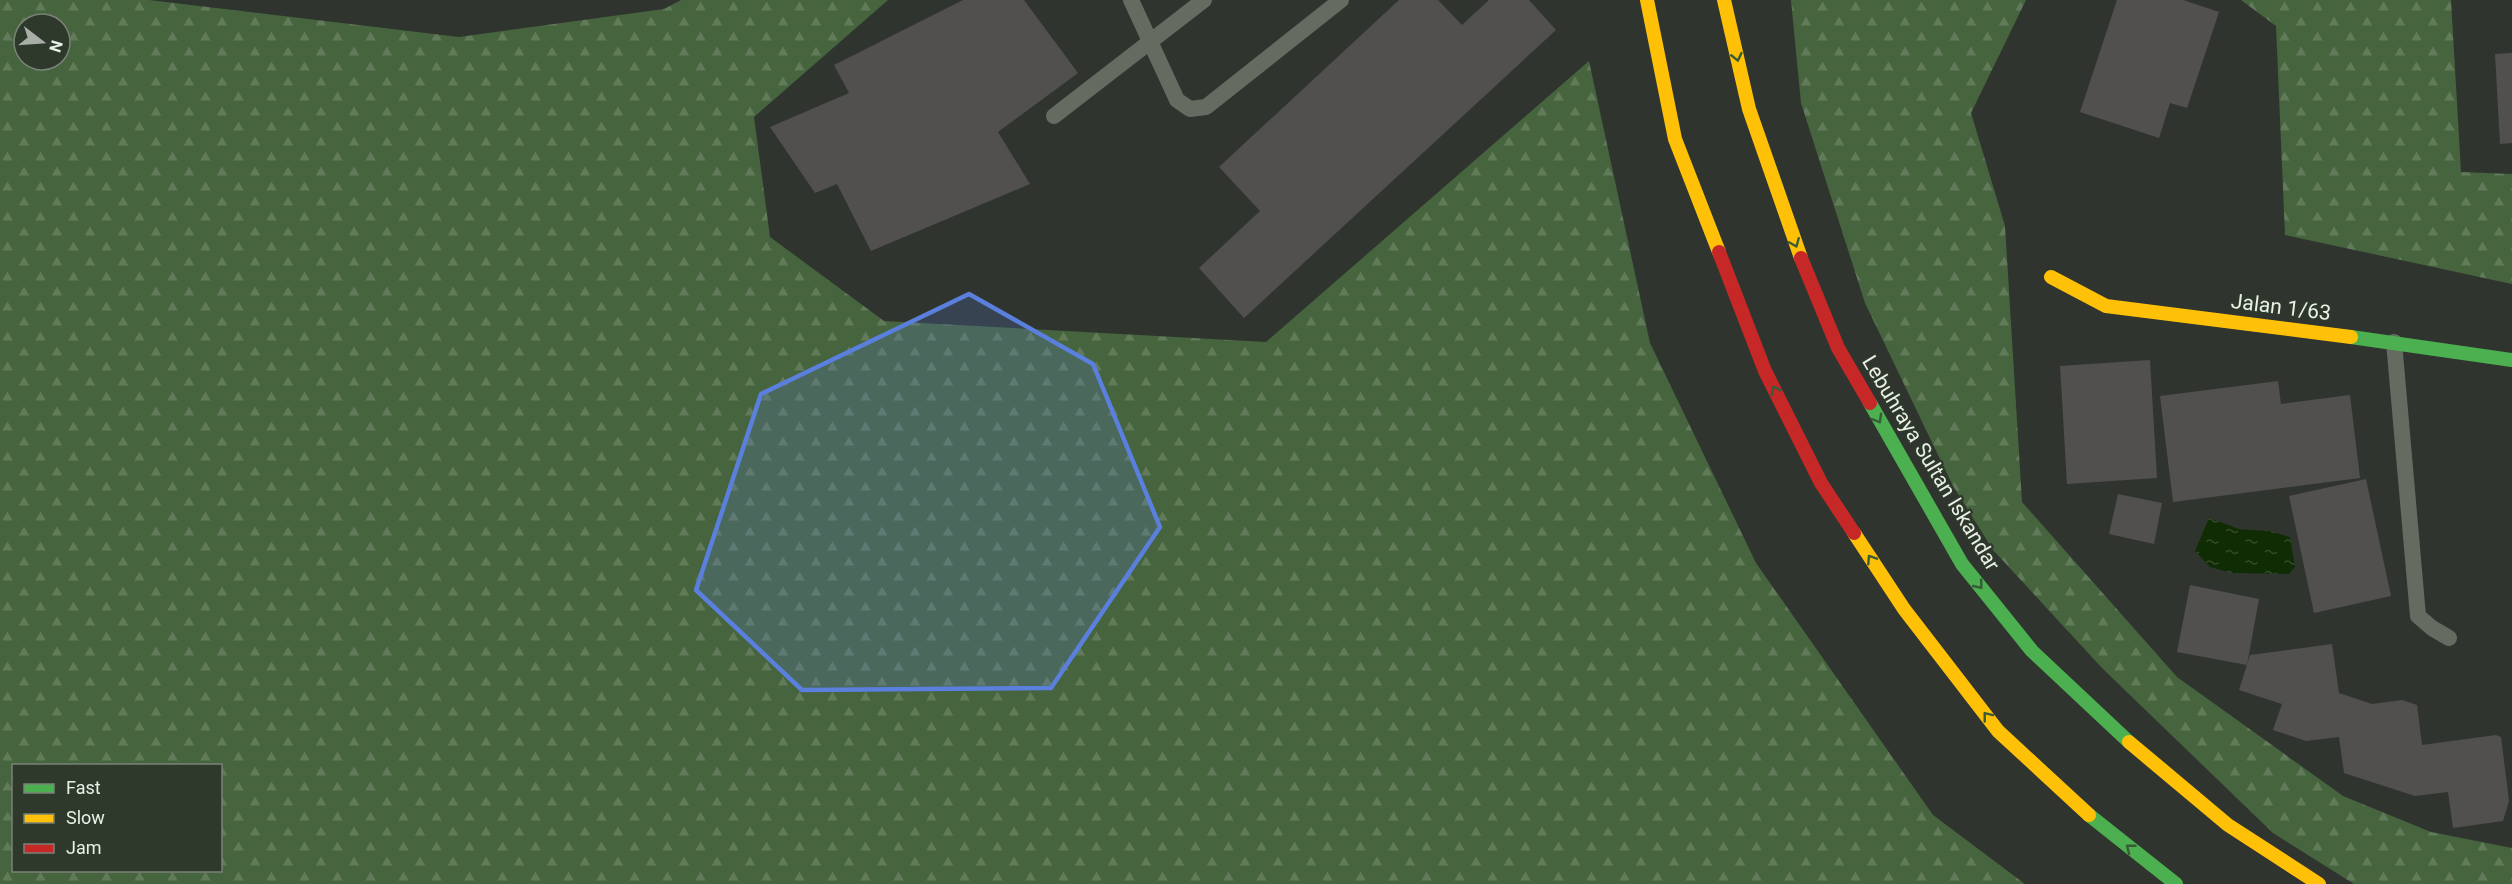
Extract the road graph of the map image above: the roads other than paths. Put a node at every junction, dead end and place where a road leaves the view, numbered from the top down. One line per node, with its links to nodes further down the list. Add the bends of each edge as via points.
1 (1131, 0): 6 (lane)
2 (1204, 0): 6 (lane)
3 (1341, 0): 6 (lane, via 1206,107 1190,109 1177,100)
4 (1647, 0): 12 (main road, one-way to 4, via 2091,817 1998,731 1904,609 1821,483 1765,371 1675,139)
5 (1724, 0): 13 (main road, Lebuhraya Sultan Iskandar, one-way to 13, via 1749,110 1788,225 1838,348 1962,564 2032,651 2124,738 2228,825)
6 (1149, 42): 7 (lane)
7 (1054, 116)
8 (2051, 278): 9 (main road, Jalan 1/63, via 2106,306)
9 (2394, 342): 10 (main road, Jalan 1/63); 11 (lane, via 2418,616)
10 (2512, 360)
11 (2449, 638)
12 (2176, 884)
13 (2319, 884)

